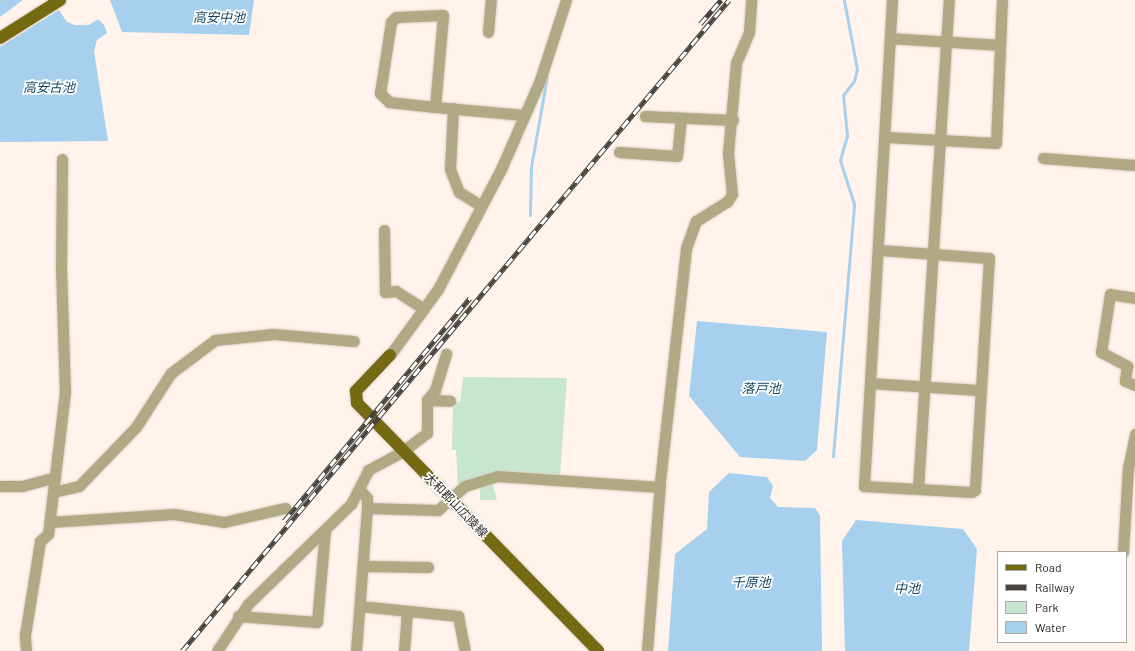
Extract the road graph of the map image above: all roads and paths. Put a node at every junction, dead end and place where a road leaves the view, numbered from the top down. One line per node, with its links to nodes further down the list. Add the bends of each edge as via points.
1 (60, 0): 9 (main road)
2 (491, 0): 8 (street)
3 (566, 0): 15 (street)
4 (751, 0): 18 (street, via 749,32 736,63)
5 (892, 0): 10 (street)
6 (949, 0): 11 (street)
7 (1002, 0): 12 (street)
8 (488, 32)
9 (0, 38)
10 (890, 38): 11 (street); 19 (street)
11 (948, 42): 12 (street); 20 (street)
12 (1000, 46): 20 (street, via 996,143)
13 (435, 107): 13 (street, via 389,102 380,93 391,22 396,17 442,15); 14 (street)
14 (453, 108): 15 (street); 25 (street, via 450,169 459,192)
15 (524, 115): 25 (street)
16 (645, 116): 17 (street)
17 (681, 120): 18 (street); 21 (street, via 677,156)
18 (733, 120): 44 (street, via 728,153 732,194 727,202 696,221 689,233)
19 (886, 137): 20 (street); 27 (street)
20 (941, 139): 28 (street)
21 (619, 152)
22 (1043, 158): 24 (street)
23 (62, 159): 42 (street, via 61,267 65,392)
24 (1135, 165)
25 (481, 206): 30 (street)
26 (384, 230): 30 (street, via 386,292 396,291)
27 (879, 250): 28 (street); 34 (street)
28 (933, 254): 36 (street); 37 (street, via 989,258)
29 (1135, 298): 35 (street, via 1110,294 1101,352 1126,366 1125,381)
30 (424, 309): 33 (street)
31 (354, 341): 47 (street, via 274,334 208,343 171,373 136,427 79,486)
32 (446, 354): 38 (street, via 435,390)
33 (390, 355): 41 (main road, 大和郡山広陵線, via 356,391 355,397)
34 (871, 383): 36 (street); 45 (street, via 864,486)
35 (1135, 385)
36 (925, 387): 37 (street); 45 (street)
37 (980, 390): 45 (street, via 975,490)
38 (428, 400): 39 (street); 41 (street, via 427,433)
39 (450, 401)
40 (1135, 434): 53 (street, via 1128,468)
41 (403, 451): 46 (street, via 368,470); 48 (main road, 大和郡山広陵線)
42 (56, 476): 43 (street, via 22,486); 47 (street)
43 (0, 486)
44 (660, 487): 48 (street, via 497,476 465,486); 65 (street)
45 (918, 489)
46 (360, 490): 50 (street, via 367,498); 52 (street, via 351,504)
47 (53, 492): 51 (street)
48 (451, 500): 50 (street, via 438,510); 64 (main road, 大和郡山広陵線)
49 (284, 508): 51 (street, via 224,522 174,514)
50 (367, 508): 54 (street)
51 (50, 522): 59 (street, via 48,534 40,542 25,636)
52 (325, 531): 58 (street); 58 (street, via 316,622)
53 (1123, 551)
54 (363, 566): 55 (street); 56 (street)
55 (428, 567)
56 (360, 606): 57 (street); 61 (street)
57 (407, 611): 62 (street); 63 (street, via 458,616)
58 (238, 616): 60 (street)
59 (26, 651)
60 (216, 651)
61 (356, 651)
62 (404, 651)
63 (465, 651)
64 (598, 651)
65 (647, 651)

